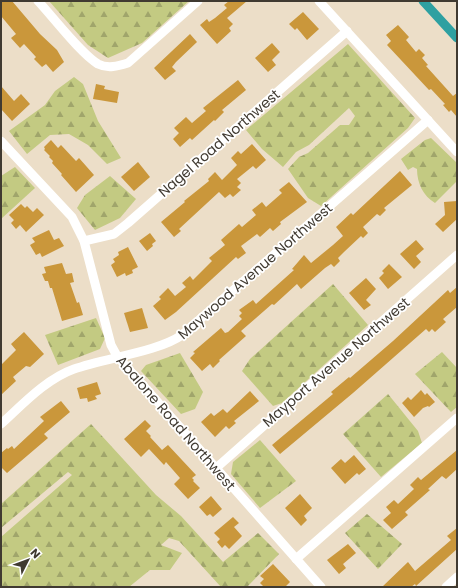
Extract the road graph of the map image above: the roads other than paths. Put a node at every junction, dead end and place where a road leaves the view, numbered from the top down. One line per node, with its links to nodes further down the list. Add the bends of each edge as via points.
1 (38, 1): 2 (street, via 88,55 99,64 114,67 128,63)
2 (198, 1)
3 (320, 1): 4 (street)
4 (347, 31): 5 (street); 8 (street, Nagel Road Northwest, via 128,223 114,234)
5 (428, 120): 7 (street); 10 (street, Maywood Avenue Northwest, via 192,329 176,340)
6 (1, 141): 8 (street, Abalone Road Northwest, via 72,217)
7 (457, 152)
8 (84, 241): 10 (street, Abalone Road Northwest, via 111,346)
9 (457, 255): 13 (street, Mayport Avenue Northwest)
10 (117, 356): 12 (street, Maywood Avenue Northwest, via 74,369 51,380); 13 (street, Abalone Road Northwest)
11 (457, 418): 14 (street)
12 (1, 424)
13 (215, 469): 14 (street, Abalone Road Northwest)
14 (296, 559): 16 (street, Abalone Road Northwest)
15 (457, 577): 17 (street)
16 (321, 587)
17 (446, 587)

